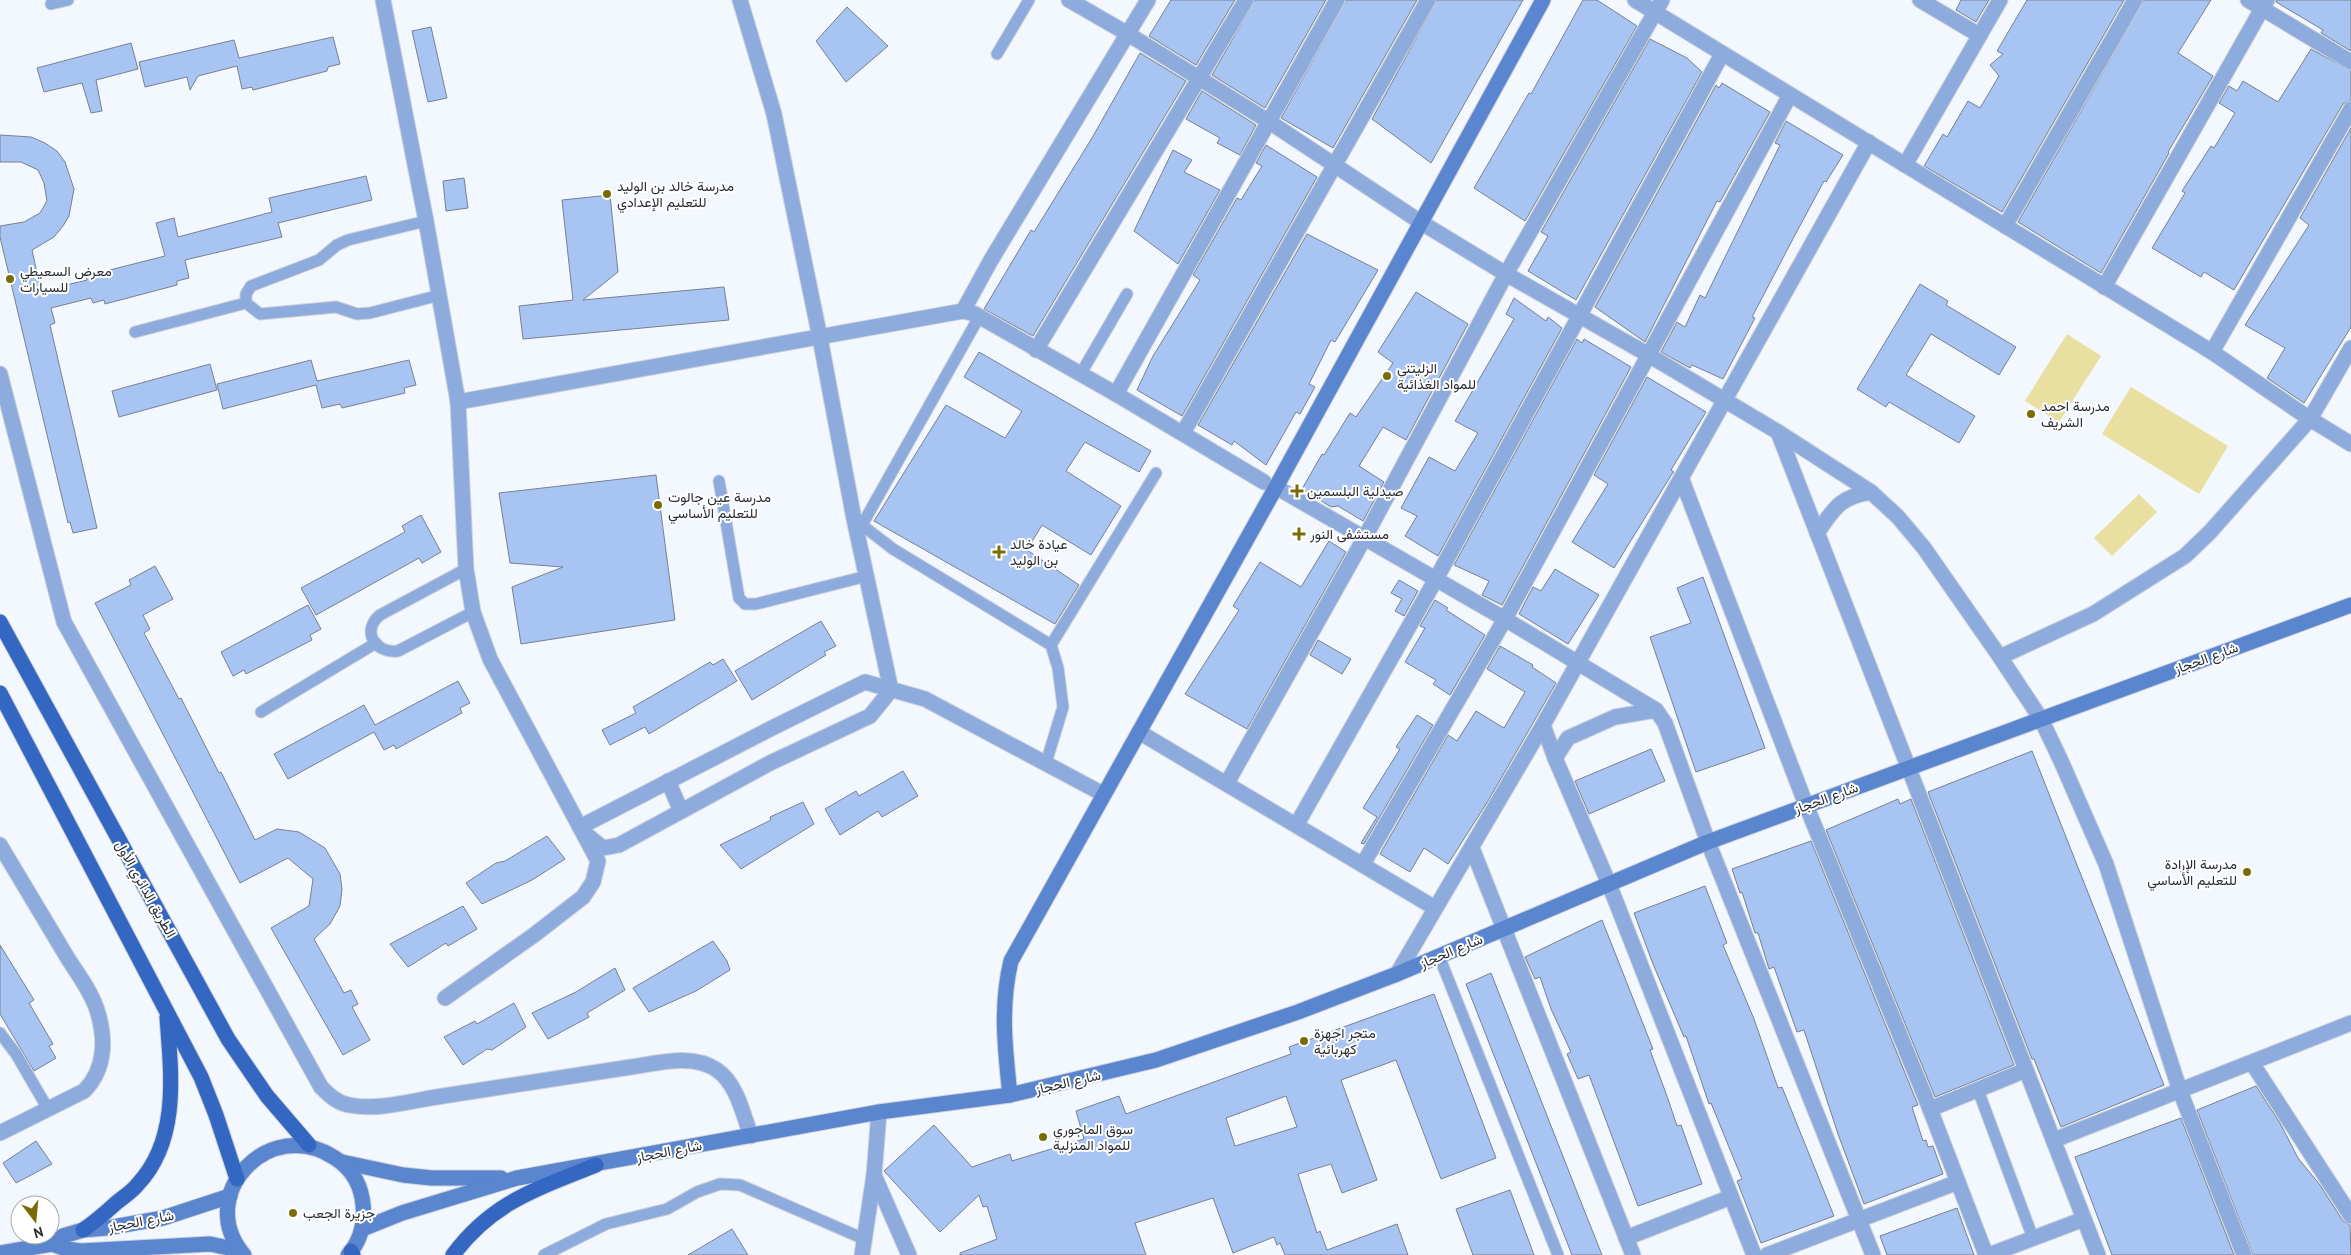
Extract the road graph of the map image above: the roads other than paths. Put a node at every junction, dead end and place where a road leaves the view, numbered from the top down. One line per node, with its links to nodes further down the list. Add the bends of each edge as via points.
1 (68, 0): 17 (lane)
2 (383, 0): 32 (street)
3 (740, 0): 44 (street, via 774,114)
4 (1029, 0): 22 (lane)
5 (1069, 0): 20 (street)
6 (1148, 0): 20 (street)
7 (1246, 0): 25 (street)
8 (1337, 0): 28 (street)
9 (1428, 0): 31 (street)
10 (1543, 0): 33 (main road)
11 (1635, 0): 19 (street)
12 (1662, 0): 19 (street)
13 (1920, 0): 21 (street)
14 (2000, 0): 21 (street)
15 (2135, 0): 34 (street)
16 (2248, 0): 18 (street)
17 (51, 4)
18 (2265, 4): 24 (street); 36 (street)
19 (1655, 14): 23 (street); 35 (street)
20 (1128, 34): 25 (street); 40 (street)
21 (1979, 35): 30 (street)
22 (997, 54)
23 (1722, 54): 26 (street); 41 (street)
24 (2351, 62)
25 (1200, 79): 28 (street); 46 (street)
26 (1790, 95): 29 (street); 48 (street)
27 (2351, 109): 47 (street)
28 (1268, 121): 31 (street); 51 (street)
29 (1869, 142): 30 (street); 52 (street)
30 (1905, 164): 34 (street)
31 (1336, 166): 33 (street); 56 (street)
32 (426, 222): 38 (street); 39 (lane, via 337,245 319,260 251,286 246,294)
33 (1422, 223): 35 (street); 61 (main road)
34 (2005, 226): 36 (street)
35 (1506, 274): 41 (street); 65 (street)
36 (2104, 287): 47 (street)
37 (1127, 294): 50 (lane)
38 (440, 295): 39 (lane, via 357,314 336,307 260,314); 53 (street)
39 (246, 303): 43 (lane)
40 (963, 311): 42 (street); 44 (street)
41 (1579, 316): 48 (street); 68 (street)
42 (979, 317): 46 (street); 63 (lane)
43 (135, 332)
44 (820, 338): 53 (street); 63 (street)
45 (2351, 348): 54 (street)
46 (1036, 350): 50 (street)
47 (2212, 352): 54 (street)
48 (1648, 354): 52 (street); 71 (street)
49 (0, 374): 116 (street, via 64,622 320,1087 333,1099 348,1105 385,1106 625,1068 679,1061 700,1062 727,1078)
50 (1080, 375): 51 (street)
51 (1116, 394): 56 (street)
52 (1724, 401): 55 (street); 59 (street)
53 (458, 402): 66 (street)
54 (2310, 420): 57 (street); 75 (street, via 2185,556 2093,614)
55 (1778, 432): 62 (street); 64 (street)
56 (1183, 433): 61 (street)
57 (2351, 444)
58 (1156, 473): 74 (lane)
59 (1682, 480): 76 (street); 90 (street)
60 (719, 481): 67 (lane, via 739,598 744,604 756,604)
61 (1270, 485): 65 (street); 83 (main road)
62 (1871, 492): 64 (street, via 1845,498); 75 (street, via 1924,548)
63 (858, 522): 67 (street); 74 (lane, via 893,549)
64 (1817, 533): 86 (street)
65 (1365, 537): 68 (street); 88 (street)
66 (466, 569): 70 (street); 73 (lane, via 373,620 371,636)
67 (866, 576): 77 (street)
68 (1436, 579): 71 (street); 92 (street)
69 (2351, 605): 81 (main road, شارع الحجاز)
70 (473, 612): 73 (lane, via 398,651 389,652); 93 (street, via 490,659)
71 (1505, 619): 76 (street); 97 (street)
72 (0, 622): 118 (main road, الطريق الدائري الأول, via 228,1039 267,1096)
73 (376, 643): 80 (lane)
74 (1051, 645): 85 (lane, via 1064,707)
75 (2000, 657): 81 (street)
76 (1579, 662): 79 (street); 82 (street)
77 (891, 690): 85 (street, via 925,699); 87 (street, via 864,682); 91 (street, via 870,716 770,763)
78 (0, 693): 104 (main road)
79 (1656, 710): 84 (street, via 1615,716 1568,738); 94 (street, via 1665,723)
80 (261, 712)
81 (2040, 719): 86 (main road, شارع الحجاز); 110 (street, via 2106,864)
82 (1543, 725): 84 (street); 96 (street)
83 (1140, 732): 88 (street); 89 (main road)
84 (1555, 758): 98 (street)
85 (1046, 763): 89 (street)
86 (1907, 768): 90 (main road, شارع الحجاز); 108 (street)
87 (668, 781): 91 (street); 93 (street)
88 (1226, 783): 92 (street)
89 (1104, 794): 111 (main road, via 1011,961 1003,1013)
90 (1806, 805): 94 (main road, شارع الحجاز); 113 (street)
91 (681, 811): 93 (street, via 610,848 598,845)
92 (1297, 824): 97 (street)
93 (580, 827): 103 (street, via 598,861 593,882 583,897)
94 (1708, 842): 98 (main road, شارع الحجاز); 129 (street)
95 (0, 845): 112 (street, via 94,1002 101,1028 102,1059 93,1082 84,1091)
96 (1472, 848): 99 (street); 100 (street)
97 (1363, 864): 99 (street)
98 (1608, 884): 100 (main road, شارع الحجاز); 126 (street)
99 (1435, 908): 102 (street)
100 (1503, 928): 101 (main road, شارع الحجاز); 133 (street)
101 (1439, 956): 102 (main road, شارع الحجاز); 146 (lane)
102 (1397, 974): 111 (main road, شارع الحجاز, via 1298,1012 1156,1060)
103 (445, 998)
104 (167, 1011): 123 (main road, via 201,1077); 131 (main road, via 170,1116 158,1155 139,1184)
105 (2351, 1023): 107 (street)
106 (0, 1033): 112 (lane)
107 (2252, 1063): 110 (street); 127 (street)
108 (2026, 1070): 109 (street); 117 (street)
109 (1978, 1090): 113 (street); 134 (lane)
110 (2180, 1091): 117 (street); 153 (street)
111 (1010, 1095): 114 (main road, شارع الحجاز)
112 (48, 1109): 115 (street)
113 (1930, 1110): 124 (street)
114 (879, 1112): 116 (main road, شارع الحجاز); 121 (street)
115 (0, 1132)
116 (751, 1136): 120 (main road, شارع الحجاز)
117 (2054, 1140): 128 (street)
118 (309, 1146): 119 (main road); 123 (main road, via 292,1144 267,1152 246,1166)
119 (342, 1162): 122 (main road, شارع الحجاز, via 432,1178); 130 (main road, via 357,1181 361,1193 364,1205)
120 (596, 1165): 122 (main road, شارع الحجاز); 142 (main road, via 529,1192 494,1212)
121 (874, 1175): 135 (street); 145 (street)
122 (517, 1178): 130 (main road, شارع الحجاز, via 402,1213)
123 (237, 1179): 125 (main road)
124 (1958, 1182): 129 (street); 151 (street)
125 (230, 1196): 131 (main road, شارع الحجاز, via 163,1218); 138 (main road, via 229,1224)
126 (1731, 1197): 133 (street); 148 (street)
127 (2351, 1216)
128 (2084, 1219): 134 (street); 152 (street)
129 (1859, 1220): 149 (street); 150 (street)
130 (362, 1229): 141 (main road)
131 (83, 1230): 132 (main road, شارع الحجاز)
132 (60, 1238)
133 (1626, 1238): 147 (street)
134 (2033, 1238): 151 (street)
135 (864, 1239): 143 (lane, via 740,1185 720,1184 697,1192 667,1209 606,1224); 144 (street)
136 (46, 1245): 139 (main road, شارع الحجاز)
137 (54, 1245): 140 (main road, شارع الحجاز)
138 (242, 1252): 140 (main road, شارع الحجاز, via 210,1244)
139 (0, 1253)
140 (81, 1253)
141 (351, 1254)
142 (453, 1255)
143 (544, 1255)
144 (862, 1255)
145 (909, 1255)
146 (1558, 1255)
147 (1633, 1255)
148 (1754, 1255)
149 (1767, 1255)
150 (1873, 1255)
151 (1988, 1255)
152 (2098, 1255)
153 (2244, 1255)

